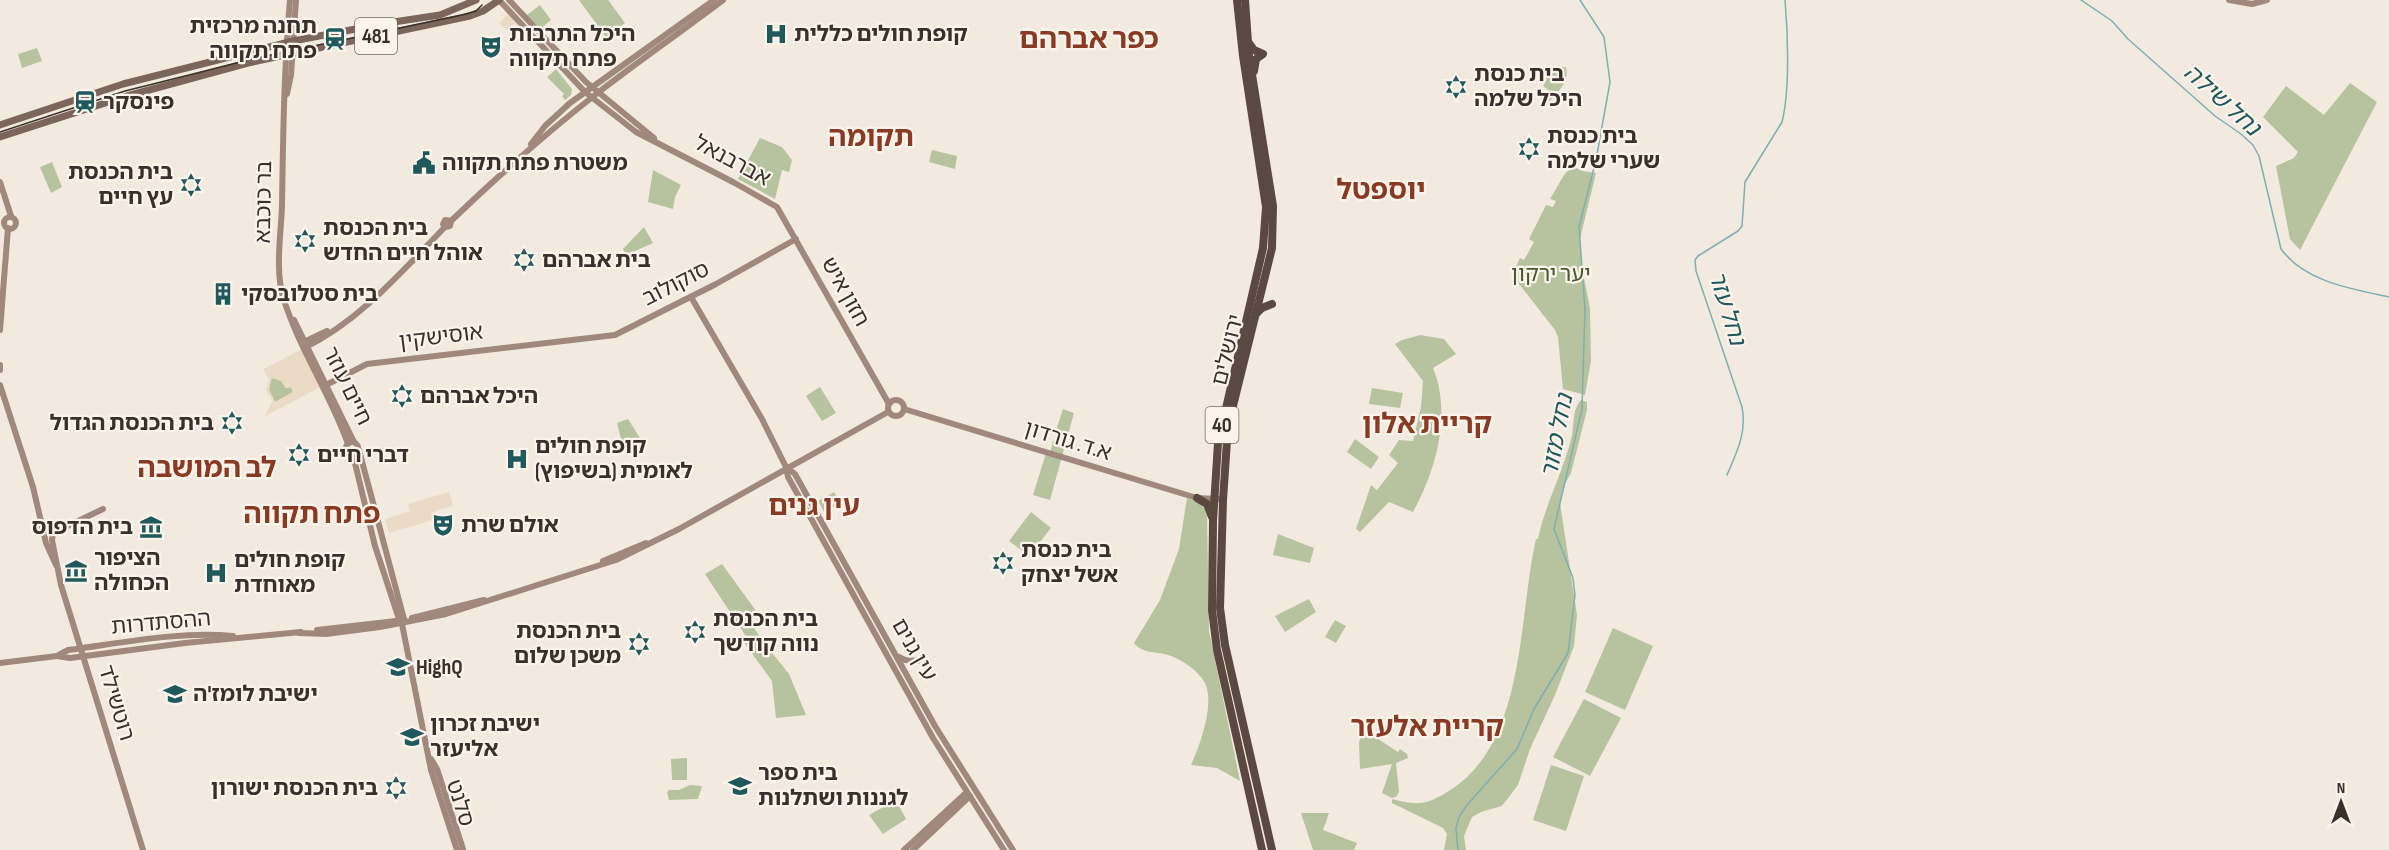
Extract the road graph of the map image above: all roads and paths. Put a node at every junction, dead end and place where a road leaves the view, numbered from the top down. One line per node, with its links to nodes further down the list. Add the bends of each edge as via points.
1 (290, 0): 12 (street, בר כוכבא)
2 (296, 0): 12 (street, בר כוכבא)
3 (477, 0): 12 (main road, 481, via 440,15)
4 (499, 0): 14 (main road, 481, via 470,16); 15 (street, אברבנאל)
5 (509, 0): 16 (street, אברבנאל)
6 (714, 0): 16 (street)
7 (723, 0): 18 (street)
8 (1238, 0): 48 (highway, ירושלים / 40, via 1266,207 1263,248 1222,421)
9 (1245, 0): 13 (highway, ירושלים / 40)
10 (2229, 0): 11 (street, via 2252,4)
11 (2267, 0)
12 (290, 42): 14 (street, בר כוכבא); 22 (main road, 481, via 123,84)
13 (1248, 42): 21 (highway, ירושלים / 40); 21 (highway, via 1263,54 1254,67)
14 (289, 54): 23 (main road, 481, via 127,96); 35 (street, בר כוכבא, via 280,276 286,304)
15 (572, 78): 17 (street, אברבנאל); 20 (street, via 576,90)
16 (592, 87): 17 (street); 18 (street, אברבנאל)
17 (585, 92): 19 (street, אברבנאל); 20 (street)
18 (599, 92): 19 (street); 24 (street, אברבנאל)
19 (592, 97): 24 (street, אברבנאל, via 636,132); 25 (street)
20 (570, 103): 25 (street)
21 (1260, 121): 30 (highway, ירושלים / 40, via 1273,206 1272,248)
22 (0, 125)
23 (0, 137)
24 (668, 148): 29 (street, אברבנאל, via 772,202)
25 (523, 154): 35 (street, via 351,319)
26 (0, 182): 27 (street)
27 (9, 217): 28 (street, via 4,224); 28 (street, via 15,219 16,225)
28 (8, 228): 33 (street)
29 (796, 239): 31 (street, סוקולוב); 40 (street, חזון איש)
30 (1262, 287): 32 (highway, ירושלים / 40); 32 (highway, via 1272,304)
31 (691, 297): 34 (street, סוקולוב, via 615,335); 45 (street, עין גנים)
32 (1255, 316): 51 (highway, ירושלים / 40, via 1228,426)
33 (0, 330)
34 (565, 340): 39 (street, אוסישקין, via 364,365)
35 (307, 346): 39 (street, חיים עוזר); 43 (street, חיים עוזר)
36 (0, 365): 37 (street)
37 (0, 370)
38 (0, 385): 54 (street, רוטשילד)
39 (326, 385): 43 (street, חיים עוזר)
40 (891, 402): 41 (street, חזון איש, via 901,401); 42 (street)
41 (904, 409): 42 (street, via 898,416); 49 (street, א.ד. גורדון)
42 (888, 412): 46 (street)
43 (351, 443): 44 (street, via 358,446); 44 (street, via 346,451)
44 (356, 452): 57 (street, חיים עוזר, via 375,546); 58 (street, חיים עוזר)
45 (779, 452): 46 (street, via 792,460); 47 (street, עין גנים)
46 (801, 460): 47 (street)
47 (786, 467): 58 (street, via 658,540 591,568 466,609); 63 (street, עין גנים, via 795,474); 69 (street, עין גנים, via 861,610)
48 (1215, 486): 49 (highway); 50 (highway, ירושלים / 40)
49 (1200, 498): 50 (street, א.ד. גורדון); 53 (highway, via 1207,504)
50 (1214, 499): 51 (street, א.ד. גורדון); 53 (highway, ירושלים / 40)
51 (1223, 500): 80 (highway, ירושלים / 40, via 1220,608 1225,645)
52 (103, 509): 55 (street)
53 (1213, 521): 79 (highway, ירושלים / 40, via 1212,610 1217,650)
54 (44, 529): 55 (street); 56 (street, רוטשילד)
55 (53, 533): 56 (street, רוטשילד)
56 (57, 566): 62 (street, רוטשילד)
57 (395, 605): 58 (street, חיים עוזר); 59 (street, via 392,614)
58 (402, 621): 59 (street, ההסתדרות); 60 (street, ההסתדרות, via 326,633); 68 (street, חיים עוזר)
59 (382, 622): 60 (street, ההסתדרות)
60 (299, 633): 61 (street, ההסתדרות)
61 (245, 637): 62 (street, ההסתדרות, via 218,634); 64 (street, ההסתדרות)
62 (81, 649): 64 (street, רוטשילד); 65 (street, ההסתדרות, via 68,650)
63 (896, 654): 66 (street); 70 (street, עין גנים)
64 (83, 656): 65 (street, ההסתדרות); 73 (street, רוטשילד)
65 (57, 657): 67 (street)
66 (918, 661)
67 (0, 663)
68 (430, 757): 74 (street, סלנט)
69 (956, 775): 71 (street, עין גנים); 72 (street, via 960,792)
70 (974, 789): 71 (street); 78 (street, עין גנים)
71 (968, 795): 72 (street); 76 (street); 77 (street, עין גנים)
72 (957, 802): 75 (street)
73 (143, 850)
74 (461, 850)
75 (904, 850)
76 (913, 850)
77 (1005, 850)
78 (1013, 850)
79 (1262, 850)
80 (1272, 850)

